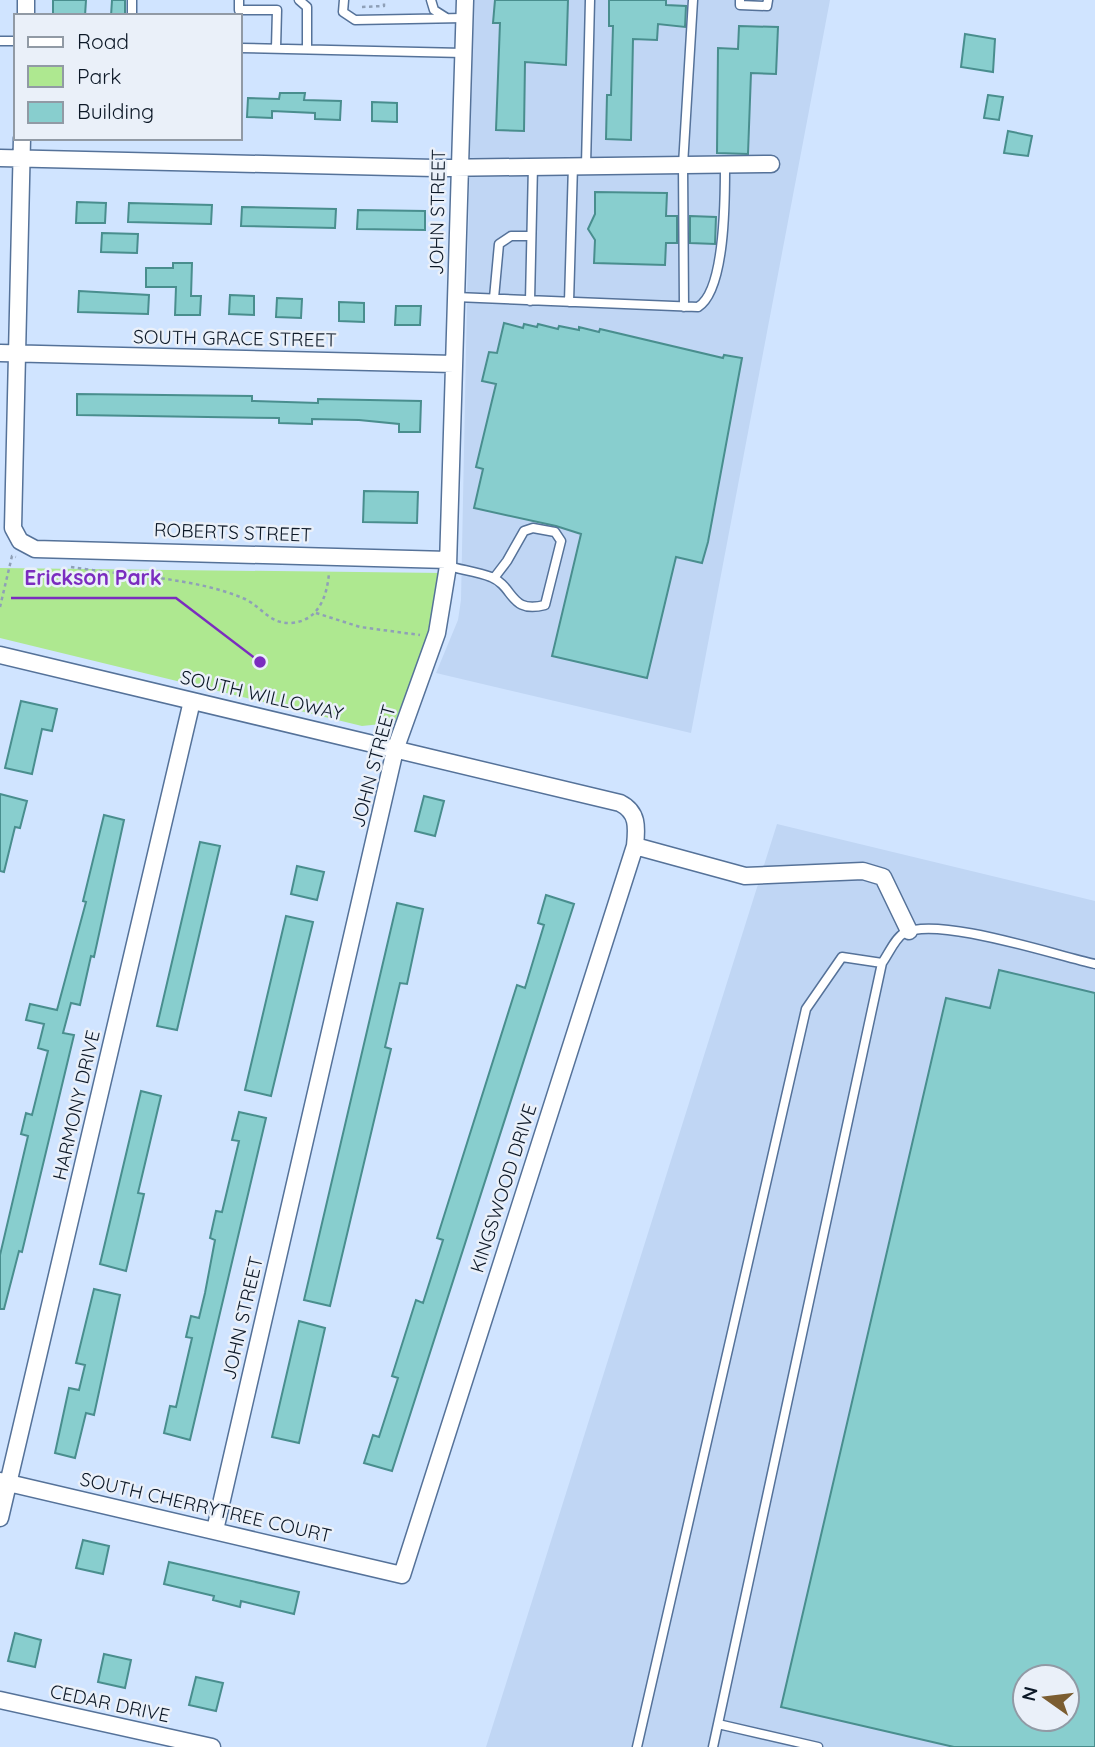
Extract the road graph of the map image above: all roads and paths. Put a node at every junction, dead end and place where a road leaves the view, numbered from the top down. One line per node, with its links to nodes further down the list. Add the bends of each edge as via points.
1 (239, 0): 15 (lane, via 239,10 276,10)
2 (299, 0): 16 (lane, via 307,7)
3 (344, 0): 12 (lane, via 343,12 355,20 435,21)
4 (384, 0): 11 (path, via 384,6)
5 (431, 0): 12 (lane, via 434,10)
6 (465, 0): 13 (street, JOHN STREET)
7 (590, 0): 25 (lane)
8 (694, 0): 21 (lane)
9 (740, 0): 10 (lane, via 740,5 767,6)
10 (768, 0)
11 (362, 7)
12 (445, 17): 13 (lane)
13 (464, 18): 17 (street, JOHN STREET)
14 (242, 48): 15 (lane)
15 (276, 48): 16 (lane)
16 (307, 49): 17 (lane)
17 (463, 52): 26 (street, JOHN STREET)
18 (22, 140): 20 (street)
19 (0, 158): 20 (street)
20 (22, 159): 26 (street); 33 (street)
21 (682, 164): 22 (street); 25 (street); 32 (lane)
22 (725, 164): 23 (street); 32 (lane, via 725,227 708,298 698,307)
23 (771, 164)
24 (533, 165): 25 (street); 26 (street); 27 (lane)
25 (579, 165): 31 (lane)
26 (459, 167): 28 (street, JOHN STREET)
27 (531, 236): 29 (lane, via 511,236 499,244); 30 (lane)
28 (456, 297): 29 (lane); 34 (street, JOHN STREET)
29 (494, 298): 30 (lane)
30 (530, 301): 31 (lane)
31 (569, 302): 32 (lane)
32 (684, 307)
33 (8, 354): 34 (street, SOUTH GRACE STREET); 35 (street, via 13,528)
34 (454, 364): 37 (street, JOHN STREET)
35 (20, 550): 36 (street, ROBERTS STREET); 40 (path, via 12,556)
36 (330, 556): 37 (street, ROBERTS STREET); 41 (path, via 327,593)
37 (448, 563): 39 (lane); 45 (street, JOHN STREET, via 438,634)
38 (65, 566): 41 (path, via 200,586 246,600 267,617 282,622 300,621)
39 (494, 578): 39 (lane, via 516,603 534,608 545,605 561,541 555,533 533,528 524,531)
40 (0, 607)
41 (316, 613): 42 (path, via 360,627)
42 (420, 635)
43 (0, 655): 44 (street, SOUTH WILLOWAY)
44 (192, 701): 45 (street, SOUTH WILLOWAY); 51 (street, HARMONY DRIVE)
45 (395, 750): 46 (street, SOUTH WILLOWAY, via 620,803); 53 (street, JOHN STREET)
46 (632, 813): 47 (street, KINGSWOOD DRIVE, via 637,828)
47 (635, 846): 48 (street, via 745,876 863,871 883,877); 54 (street, KINGSWOOD DRIVE)
48 (909, 931): 49 (lane, via 901,934); 50 (lane, via 921,927 956,931)
49 (882, 964): 56 (lane); 58 (lane, via 842,957 806,1009)
50 (1095, 964)
51 (4, 1482): 52 (street, HARMONY DRIVE); 53 (street, SOUTH CHERRYTREE COURT)
52 (0, 1518)
53 (215, 1531): 54 (street, SOUTH CHERRYTREE COURT)
54 (402, 1575)
55 (0, 1700): 57 (street, CEDAR DRIVE)
56 (718, 1724): 59 (lane); 60 (lane)
57 (212, 1747)
58 (637, 1747)
59 (713, 1747)
60 (818, 1747)

